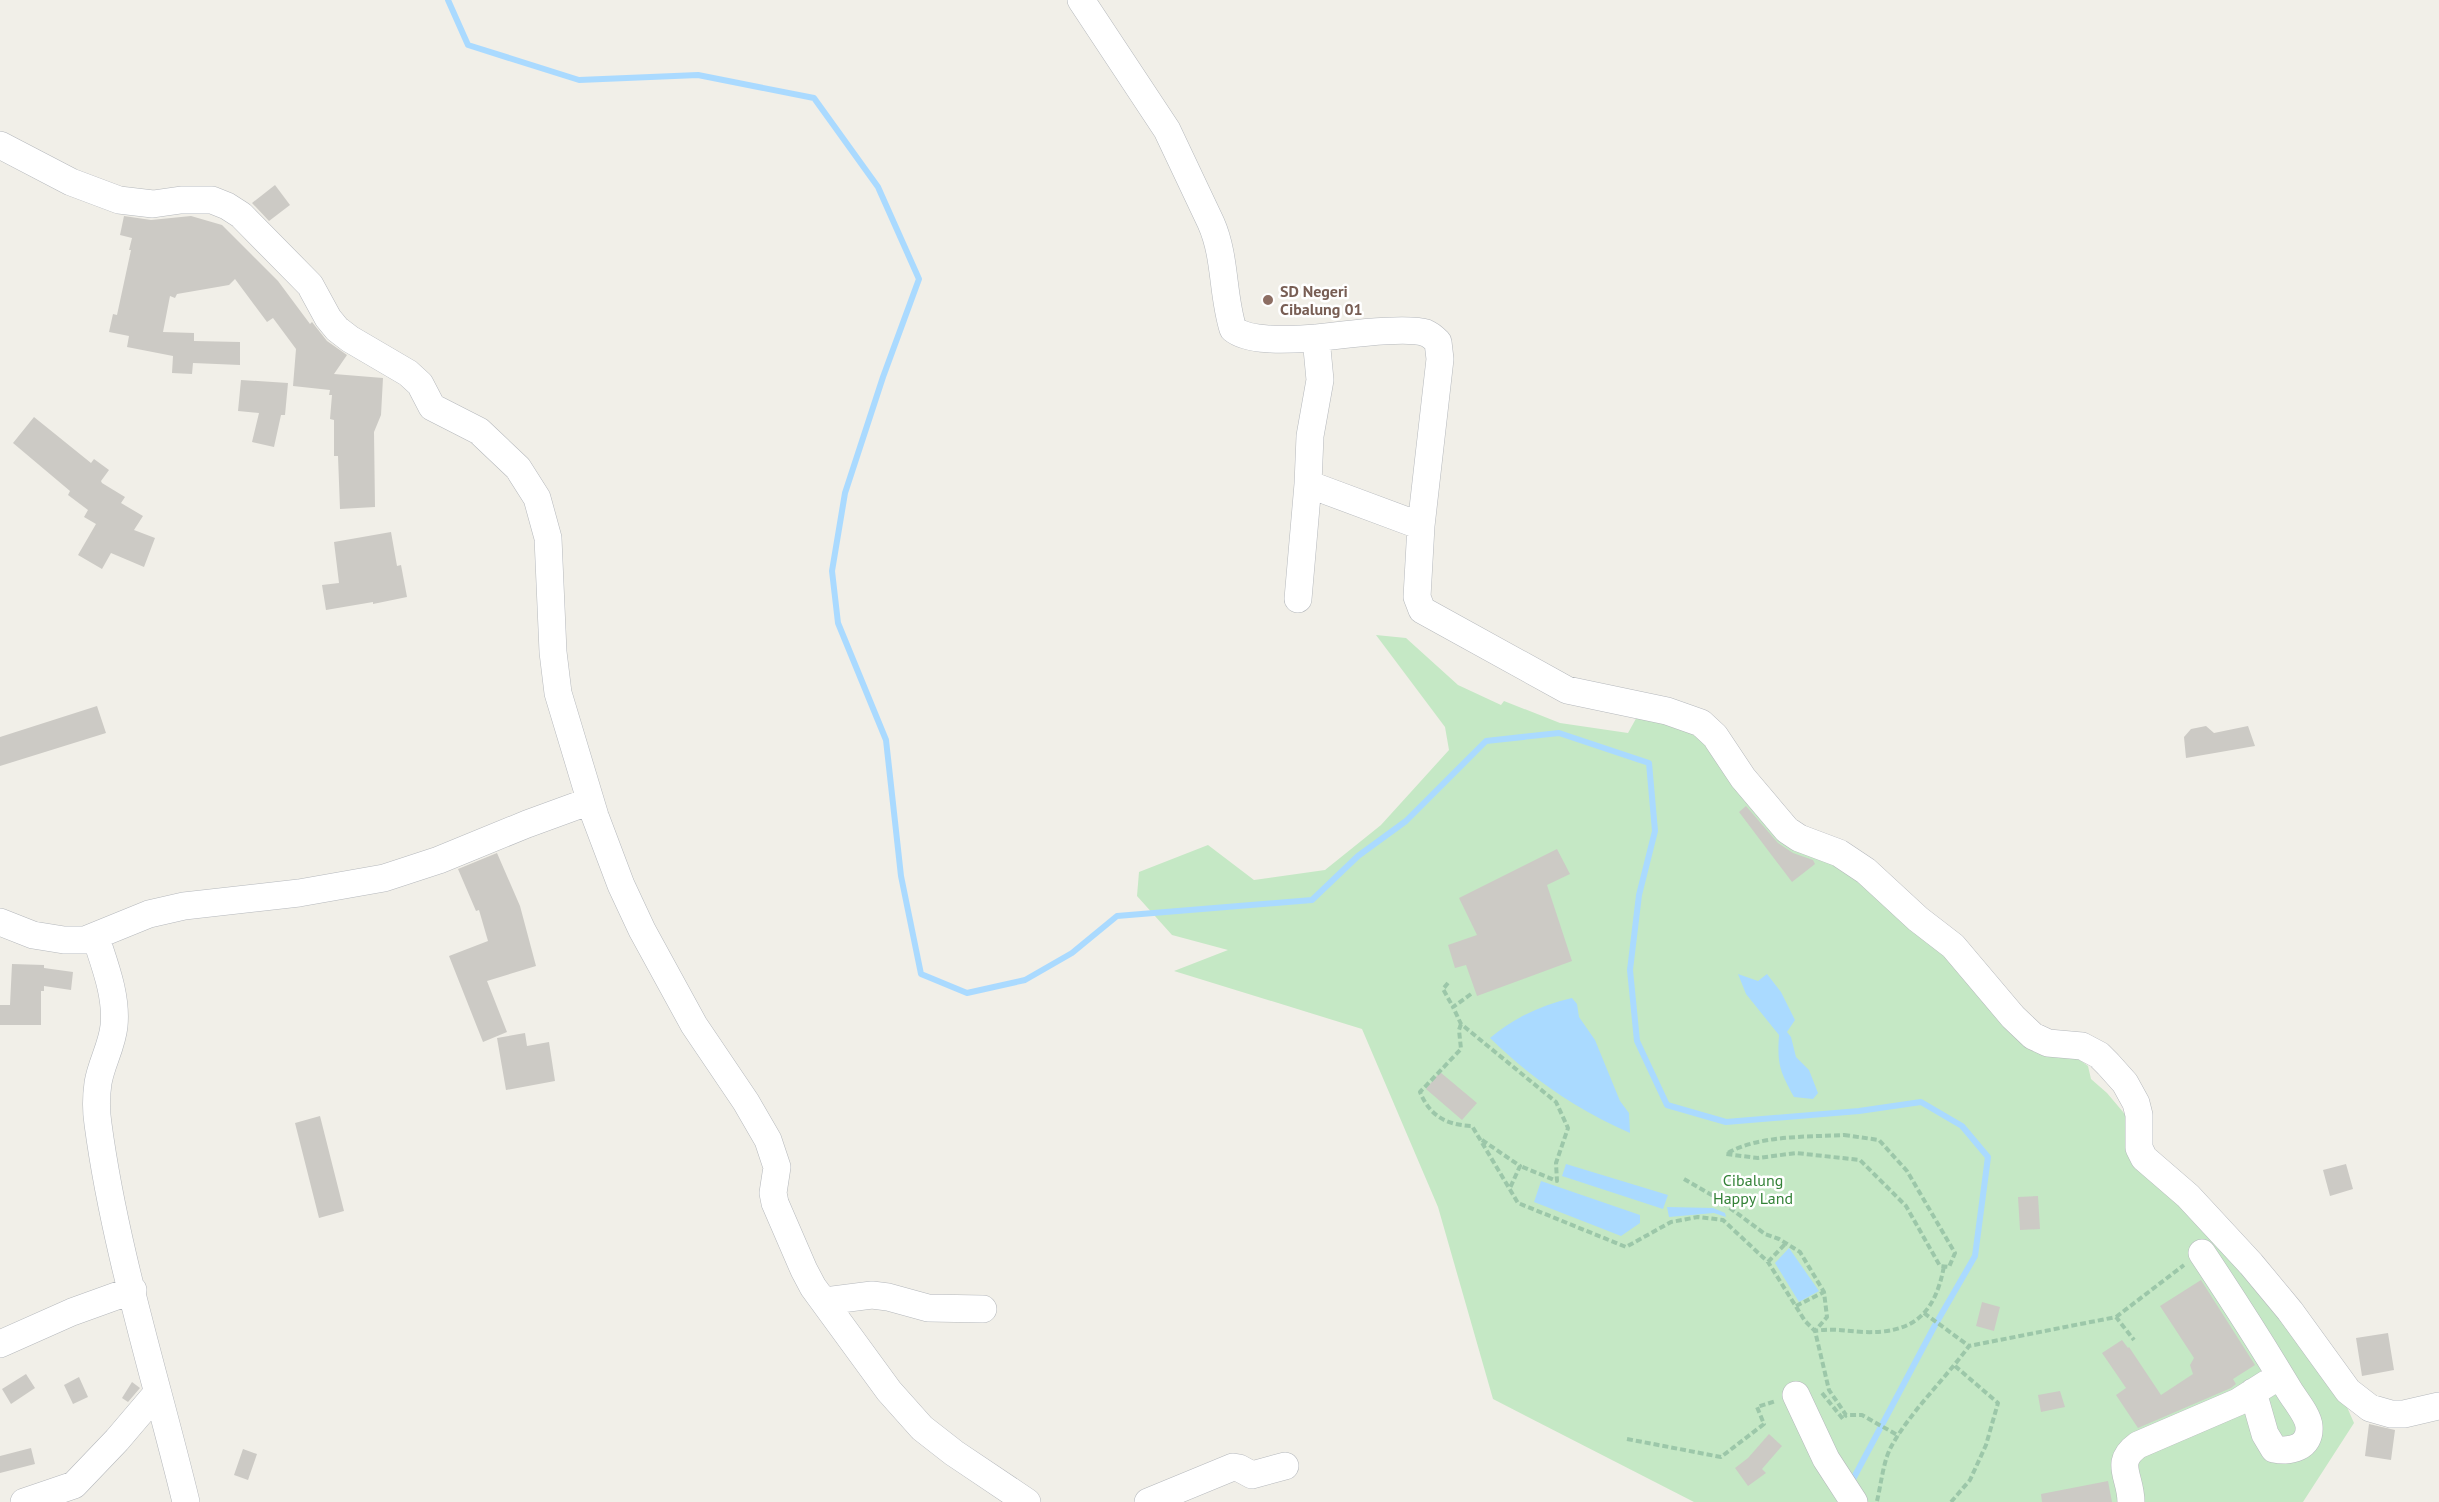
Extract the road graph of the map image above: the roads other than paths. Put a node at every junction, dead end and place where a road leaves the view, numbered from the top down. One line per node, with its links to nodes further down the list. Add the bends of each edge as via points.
1 (1081, 0): 3 (street, via 1167,130 1214,229 1233,328 1245,336)
2 (0, 146): 7 (street, via 71,183 119,200 153,204 212,200 227,206 310,285 337,329 408,373 420,384 432,407 479,431 506,455 525,479 543,515 548,538 558,693)
3 (1316, 338): 4 (street, via 1319,388 1310,436); 5 (street, via 1415,332 1425,333 1438,342 1440,359)
4 (1308, 484): 5 (street); 6 (street)
5 (1422, 526): 14 (street, via 1417,597 1422,610 1567,690 1667,711 1701,723 1787,830 1839,853 1866,872 1953,946 2033,1036 2048,1043 2082,1046 2098,1055 2133,1097 2139,1114 2139,1149 2145,1158 2188,1196 2251,1264)
6 (1298, 599)
7 (590, 801): 9 (street, via 384,878 299,893 184,906 149,914); 11 (street, via 642,930 694,1025 768,1140 776,1161 773,1193 778,1212 804,1270)
8 (0, 922): 9 (street, via 44,937)
9 (96, 938): 10 (street, via 115,1014 112,1040 98,1082 98,1122 117,1231)
10 (133, 1290): 13 (street); 17 (street)
11 (825, 1301): 12 (street, via 872,1295 928,1308); 24 (street, via 889,1391 922,1428)
12 (983, 1309)
13 (0, 1344)
14 (2318, 1351): 15 (street, via 2214,1253 2194,1258); 19 (street, via 2348,1391 2380,1412 2404,1414)
15 (2281, 1374): 16 (street); 16 (street, via 2309,1424 2303,1445 2287,1451 2274,1449 2265,1434)
16 (2253, 1392): 26 (street, via 2127,1453 2124,1464)
17 (157, 1393): 22 (street, via 74,1485); 23 (street)
18 (1796, 1395): 21 (street, via 1826,1459)
19 (2439, 1406)
20 (1285, 1466): 25 (street, via 1252,1475 1233,1467)
21 (1861, 1501)
22 (24, 1502)
23 (186, 1502)
24 (1027, 1502)
25 (1148, 1502)
26 (2131, 1502)

